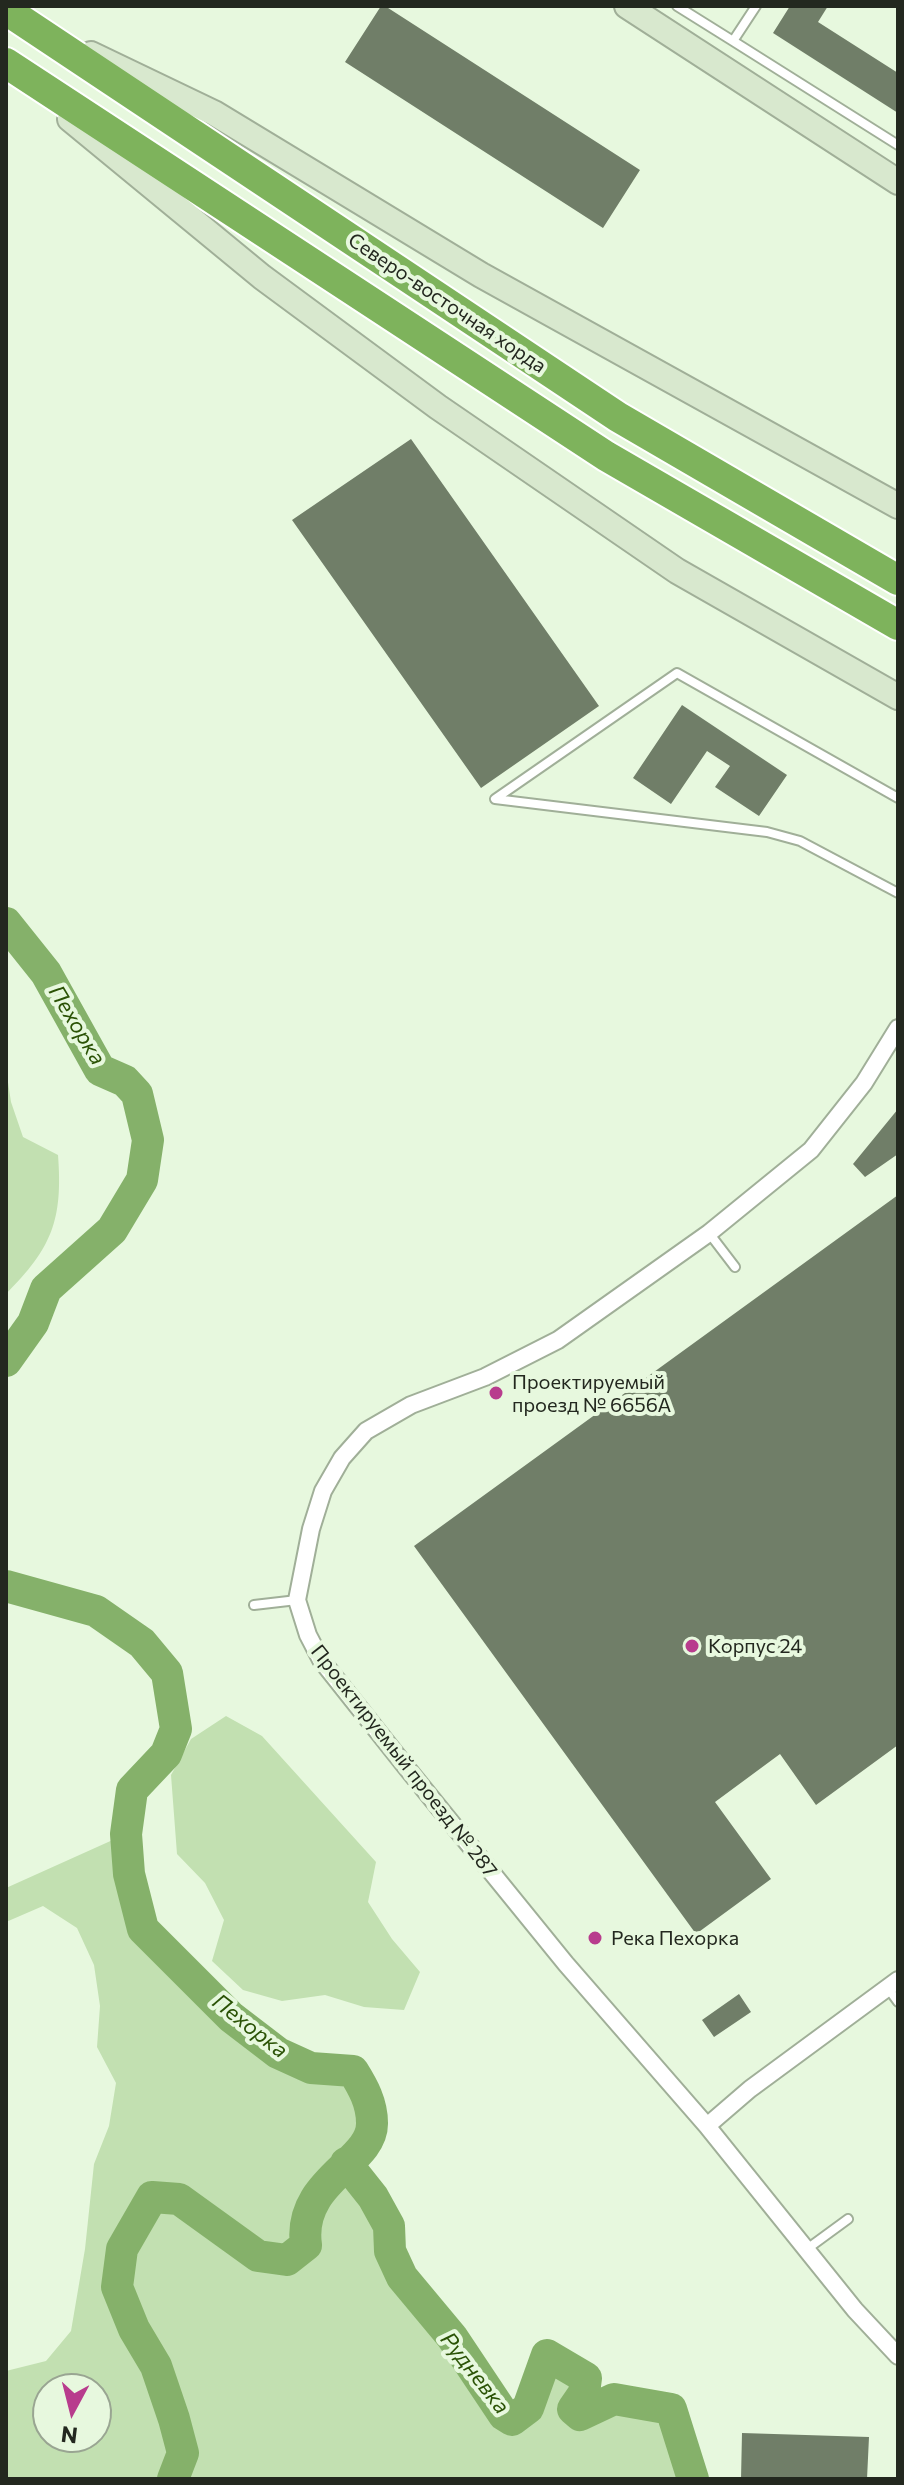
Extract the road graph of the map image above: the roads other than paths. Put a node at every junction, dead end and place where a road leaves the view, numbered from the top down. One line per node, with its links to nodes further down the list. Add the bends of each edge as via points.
1 (627, 6): 8 (street)
2 (677, 6): 5 (lane)
3 (756, 6): 5 (lane)
4 (12, 15): 9 (street, via 214,113 481,275); 10 (highway, Северо-восточная хорда, via 618,417)
5 (733, 41): 7 (lane)
6 (6, 65): 11 (highway, Северо-восточная хорда, via 606,456); 12 (street, via 262,277 438,407 677,571)
7 (898, 145)
8 (898, 182)
9 (898, 506)
10 (898, 580)
11 (898, 625)
12 (861, 678): 13 (street); 14 (street)
13 (898, 689)
14 (898, 697)
15 (898, 798): 16 (lane, via 677,673 495,799 767,832 800,841)
16 (898, 893)
17 (898, 1028): 18 (street, Проектируемый проезд № 287, via 864,1083 811,1150)
18 (709, 1233): 19 (lane); 20 (street, Проектируемый проезд № 287, via 558,1340 485,1377 411,1405 366,1431 323,1491)
19 (735, 1267)
20 (297, 1600): 21 (lane); 24 (street, Проектируемый проезд № 287, via 321,1660 503,1888)
21 (254, 1605)
22 (893, 1984): 23 (lane); 24 (street)
23 (898, 2002)
24 (707, 2126): 26 (street, Проектируемый проезд № 287)
25 (848, 2219): 26 (lane)
26 (807, 2249): 27 (street, Проектируемый проезд № 287)
27 (898, 2356)

